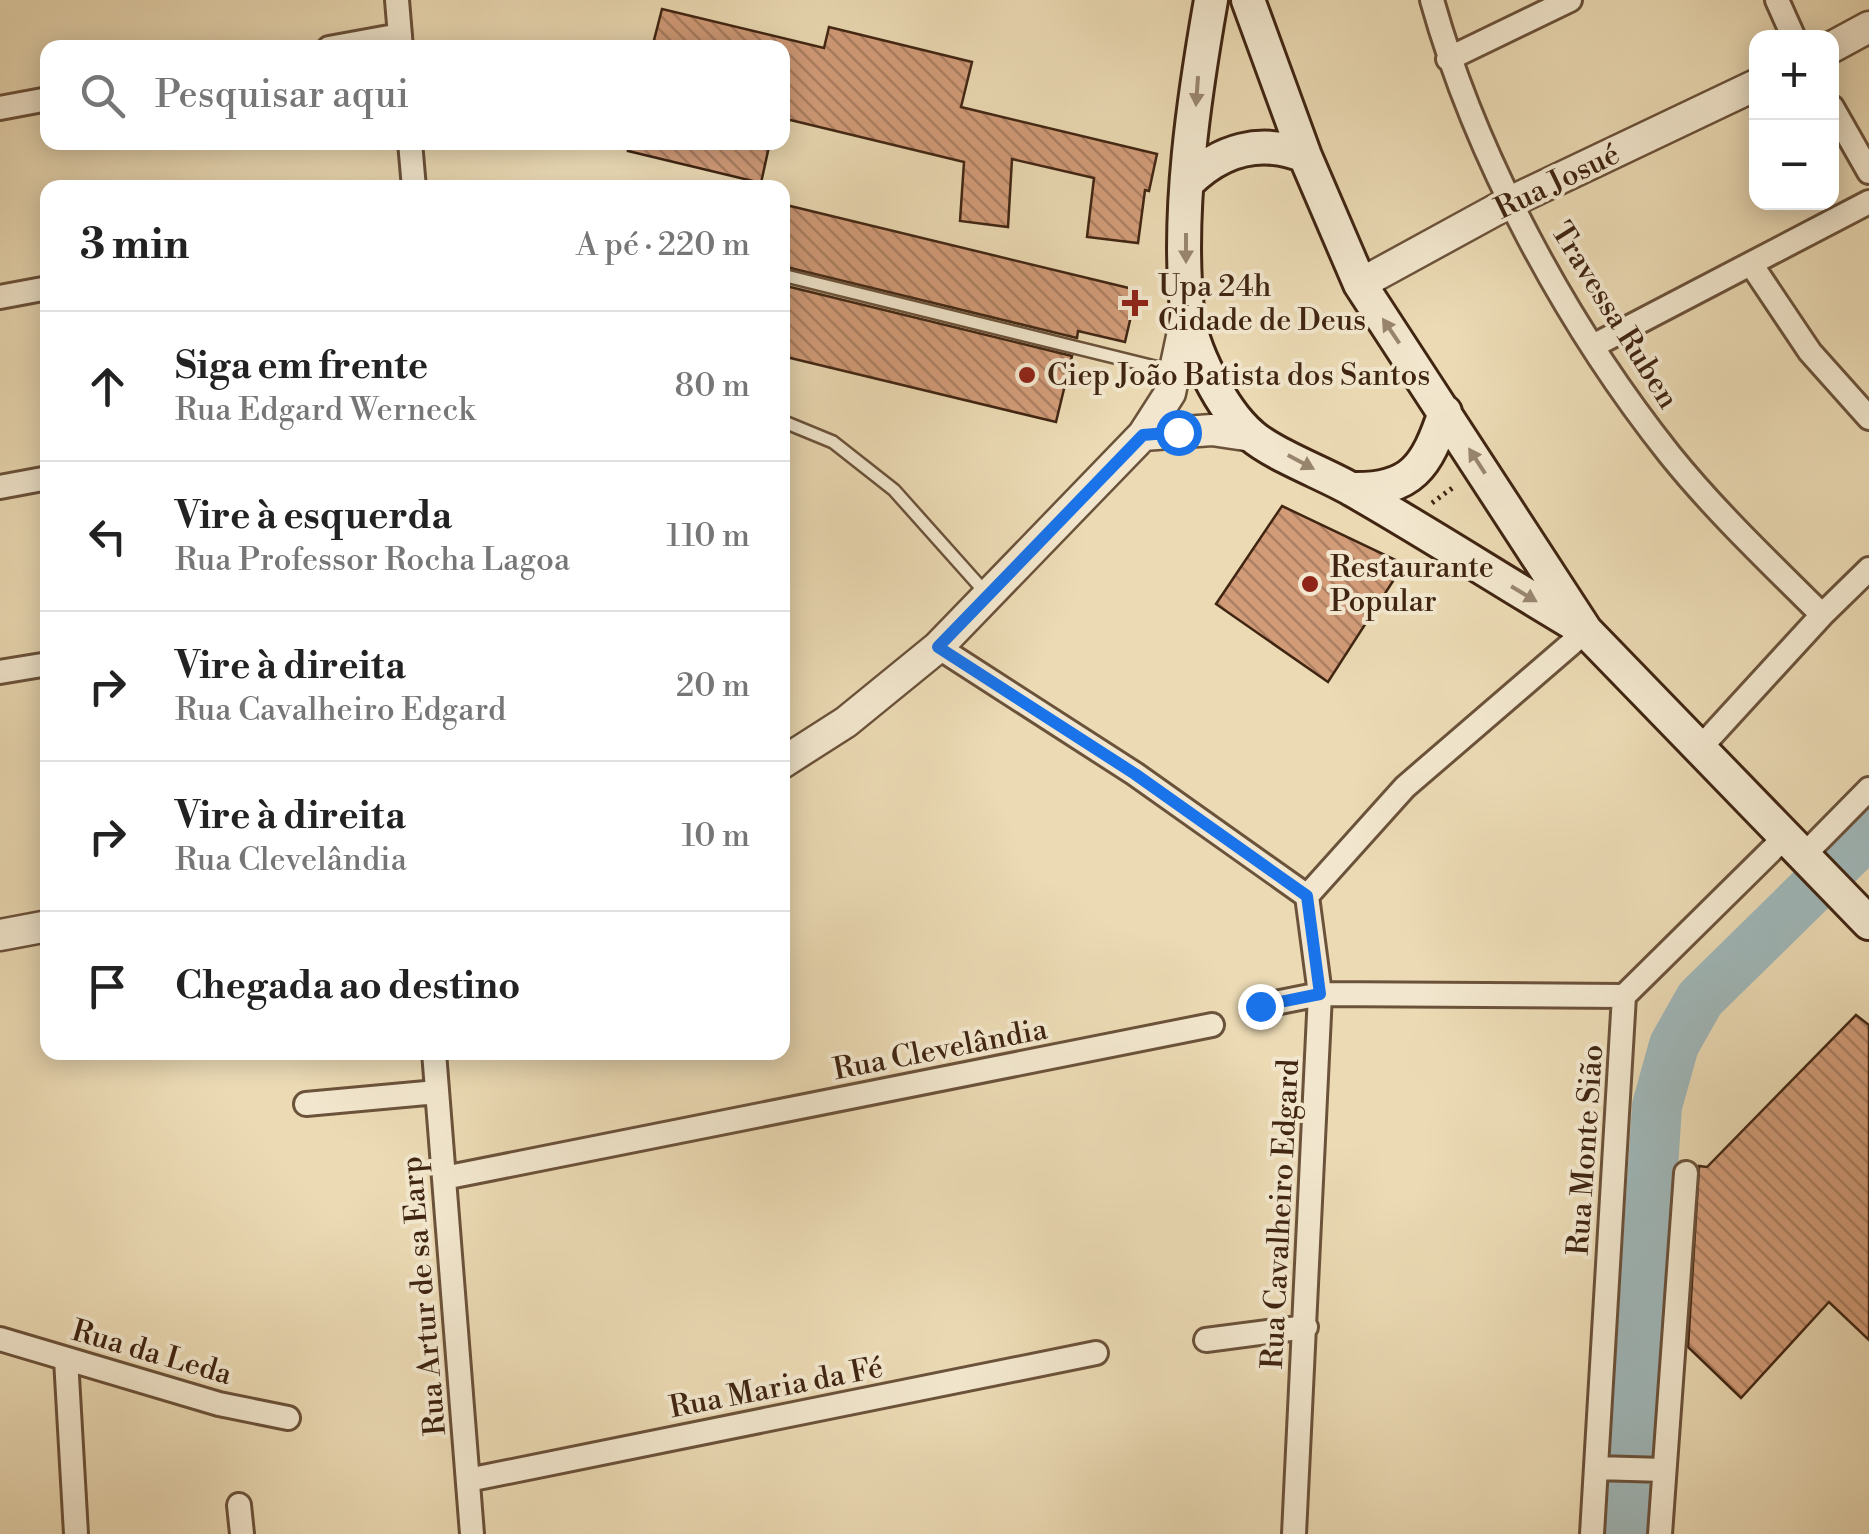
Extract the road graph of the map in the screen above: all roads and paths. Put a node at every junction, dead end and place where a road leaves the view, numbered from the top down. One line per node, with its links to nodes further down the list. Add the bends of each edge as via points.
1 (397, 0): 9 (street)
2 (1211, 0): 20 (main road, one-way to 20)
3 (1248, 0): 17 (main road)
4 (1432, 0): 11 (street, Travessa Ruben)
5 (1570, 0): 11 (street)
6 (1777, 0): 8 (street)
7 (1869, 27): 10 (street)
8 (1790, 30)
9 (400, 40)
10 (1839, 44)
11 (1448, 59): 21 (street, Travessa Ruben)
12 (1749, 88): 21 (street, Rua Josué)
13 (40, 100): 14 (street)
14 (0, 108)
15 (1839, 120): 18 (street)
16 (411, 150): 19 (street)
17 (1305, 156): 20 (main road, via 1249,147 1210,163); 25 (main road)
18 (1869, 172)
19 (413, 180)
20 (1187, 183): 28 (main road, one-way to 28)
21 (1510, 202): 25 (street, Rua Josué); 29 (street, Travessa Ruben)
22 (1869, 202): 23 (street)
23 (1751, 264): 29 (street); 32 (street, via 1810,352)
24 (790, 277): 30 (lane)
25 (1360, 284): 31 (main road, one-way to 25)
26 (40, 290): 27 (street)
27 (0, 297)
28 (1187, 312): 30 (street); 35 (main road, via 1209,374)
29 (1593, 346): 41 (street, Travessa Ruben, via 1670,454)
30 (1176, 372): 34 (street)
31 (1445, 412): 38 (main road, via 1420,465 1406,479 1378,490); 42 (main road, one-way to 31)
32 (1869, 418)
33 (790, 424): 40 (lane, via 834,442 894,490)
34 (1143, 435): 35 (street, via 1212,430); 40 (street)
35 (1252, 436): 38 (main road, one-way to 38)
36 (40, 480): 37 (street)
37 (0, 487)
38 (1351, 489): 42 (main road, one-way to 42)
39 (1869, 569): 41 (street)
40 (988, 596): 43 (street)
41 (1822, 615): 46 (street)
42 (1586, 631): 46 (main road); 50 (street, via 1405,788)
43 (938, 647): 47 (street); 50 (street)
44 (40, 665): 45 (street)
45 (0, 672)
46 (1701, 747): 49 (main road)
47 (790, 758)
48 (1869, 789): 49 (street)
49 (1801, 853): 51 (main road); 55 (street)
50 (1307, 896): 54 (street, Rua Cavalheiro Edgard)
51 (1858, 903)
52 (40, 928): 53 (street)
53 (0, 935)
54 (1320, 994): 55 (street); 56 (street); 63 (street, Rua Cavalheiro Edgard)
55 (1624, 996): 69 (street, Rua Monte Sião)
56 (1260, 1006)
57 (1212, 1025): 62 (street, Rua Clevelândia)
58 (435, 1060): 59 (street, Rua Artur de sa Earp)
59 (437, 1092): 60 (street); 62 (street, Rua Artur de sa Earp)
60 (306, 1104)
61 (1686, 1174): 70 (street)
62 (444, 1178): 71 (street, Rua Artur de sa Earp)
63 (1306, 1327): 65 (street); 76 (street, Rua Cavalheiro Edgard)
64 (0, 1339): 67 (street, Rua da Leda)
65 (1206, 1340)
66 (1096, 1353): 71 (street, Rua Maria da Fé)
67 (66, 1359): 68 (street, Rua da Leda); 73 (street)
68 (288, 1418)
69 (1596, 1468): 70 (street); 77 (street, Rua Monte Sião)
70 (1655, 1469): 78 (street)
71 (468, 1480): 75 (street, Rua Artur de sa Earp)
72 (239, 1505): 74 (street)
73 (76, 1534)
74 (242, 1534)
75 (472, 1534)
76 (1294, 1534)
77 (1592, 1534)
78 (1660, 1534)

